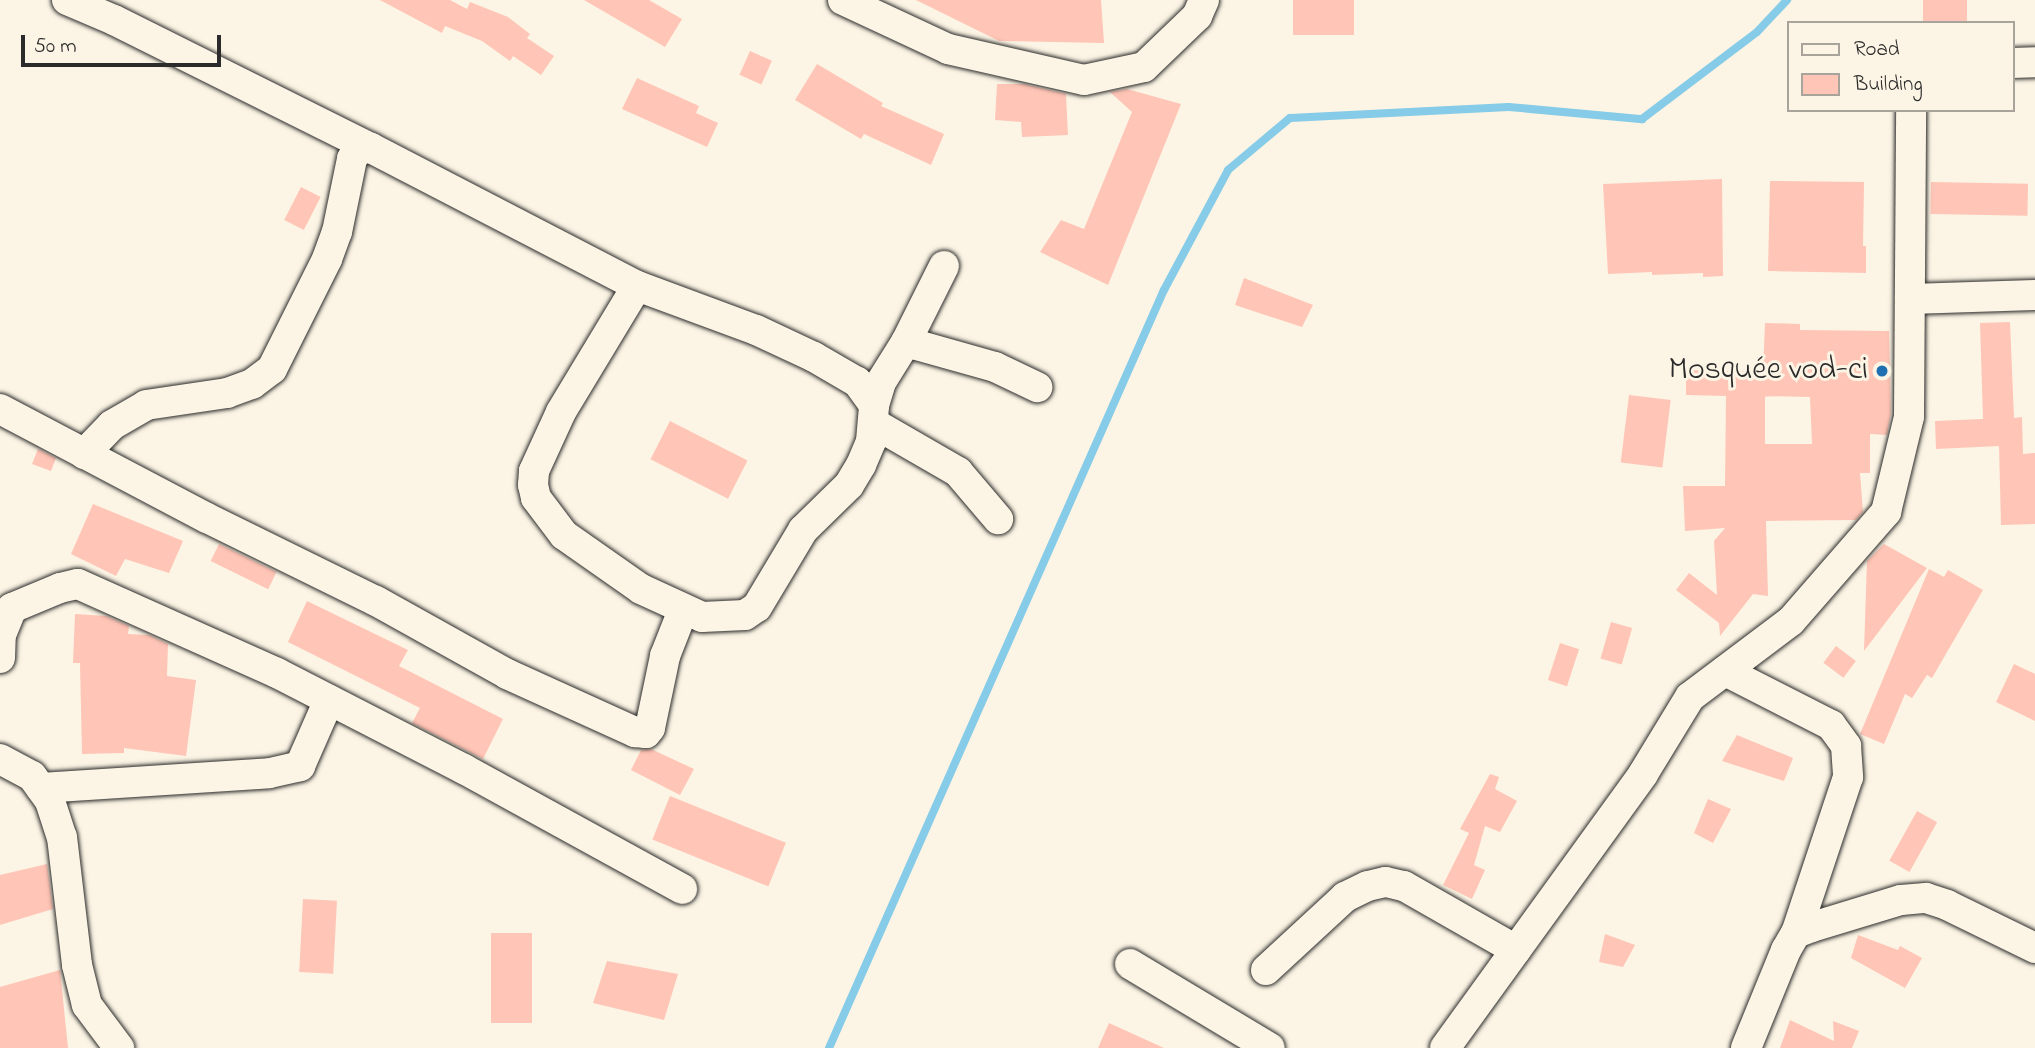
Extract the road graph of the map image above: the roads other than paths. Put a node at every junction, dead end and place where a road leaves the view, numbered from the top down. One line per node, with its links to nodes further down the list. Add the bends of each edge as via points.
1 (67, 0): 7 (street)
2 (844, 0): 3 (street, via 948,49 1084,80 1144,67 1197,16)
3 (1204, 0)
4 (2035, 62): 5 (street)
5 (2014, 63)
6 (1911, 112): 11 (street)
7 (371, 148): 9 (street); 16 (street, via 359,149 352,159 327,259 272,369 252,384 227,393 146,405 113,425)
8 (944, 265): 12 (street)
9 (637, 286): 15 (street, via 756,330 814,358 857,382); 18 (street, via 561,412 534,471 533,485 536,498 564,535 641,589)
10 (2035, 295): 11 (street)
11 (1910, 299): 20 (street, via 1909,417 1886,512 1791,621)
12 (906, 342): 13 (street, via 985,363); 15 (street, via 881,382)
13 (1037, 387)
14 (0, 409): 16 (street)
15 (874, 414): 17 (street, via 958,472); 18 (street, via 861,465 849,485 803,530 757,607 745,615 728,617 702,617)
16 (84, 454): 18 (street, via 376,601 507,674 635,732 646,733 650,728 665,656)
17 (998, 519)
18 (683, 610)
19 (0, 658): 21 (street, via 1,635 12,608 78,584)
20 (1725, 671): 25 (street, via 1831,726 1846,746 1848,777); 27 (street, via 1690,697 1643,774)
21 (330, 700): 23 (street, via 300,766 270,774); 24 (street)
22 (0, 759): 23 (street, via 32,776)
23 (41, 788): 30 (street, via 62,837 87,1005)
24 (682, 889)
25 (1796, 933): 26 (street, via 1901,900 1926,898); 33 (street)
26 (2035, 948)
27 (1516, 950): 29 (street, via 1405,886 1386,882 1345,897); 32 (street)
28 (1130, 964): 31 (street)
29 (1266, 970)
30 (120, 1048)
31 (1270, 1048)
32 (1445, 1048)
33 (1746, 1048)

